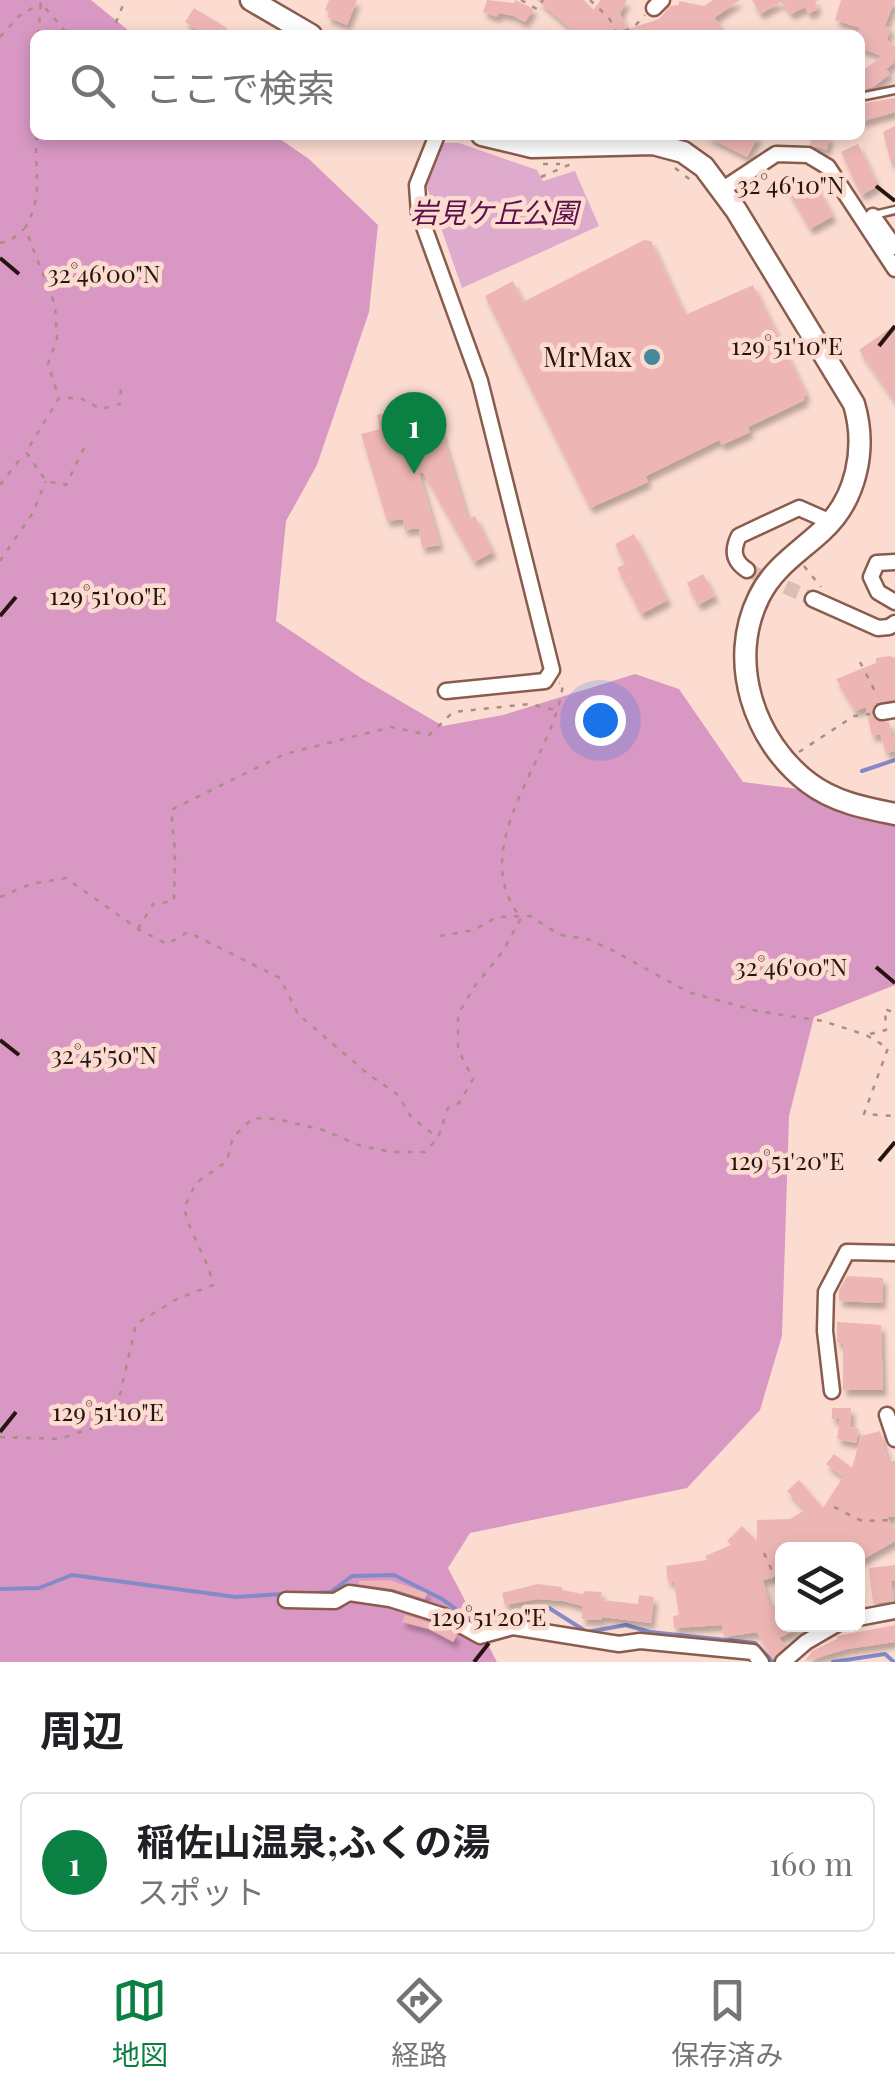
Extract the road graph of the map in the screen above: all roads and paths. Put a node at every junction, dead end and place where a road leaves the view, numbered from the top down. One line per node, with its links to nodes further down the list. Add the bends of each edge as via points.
1 (125, 0): 11 (path)
2 (251, 0): 8 (street)
3 (521, 0): 4 (path, via 538,8)
4 (543, 0)
5 (590, 0): 13 (path)
6 (42, 3): 9 (path); 10 (path); 15 (path)
7 (658, 4): 14 (path)
8 (280, 7): 12 (street)
9 (39, 30)
10 (63, 30)
11 (113, 30)
12 (305, 30)
13 (613, 30)
14 (627, 30)
15 (0, 37)
16 (895, 90): 17 (lane)
17 (865, 96)
18 (37, 140): 26 (path, via 36,210)
19 (435, 140): 48 (street, via 417,185 420,213 480,381 552,670 545,681)
20 (503, 140): 23 (street, via 532,147 653,144 683,152)
21 (574, 162): 22 (path)
22 (541, 177)
23 (723, 190): 29 (street, via 776,154 808,155 828,166); 36 (street, via 854,404 858,466)
24 (895, 210): 25 (lane)
25 (873, 216): 28 (street)
26 (26, 228): 27 (path); 31 (path, via 55,305 57,339 48,364)
27 (0, 243)
28 (895, 248)
29 (895, 268)
30 (122, 387): 31 (path, via 120,404 101,409 80,398)
31 (59, 398): 33 (path)
32 (84, 448): 34 (path, via 66,485)
33 (26, 452): 34 (path); 35 (path)
34 (46, 481): 39 (path)
35 (0, 484)
36 (831, 522): 38 (street); 42 (street, via 799,508 739,536 734,554)
37 (0, 550): 39 (path)
38 (793, 554): 43 (path, via 821,586); 51 (street, via 755,605 746,653 755,710)
39 (4, 555): 40 (path)
40 (0, 561)
41 (895, 562): 44 (street, via 877,563 870,578)
42 (748, 570)
43 (820, 602): 45 (street, via 878,628)
44 (895, 602)
45 (895, 623)
46 (860, 662): 50 (path)
47 (563, 683): 49 (path)
48 (446, 691)
49 (560, 711): 54 (path, via 514,808 502,859 504,890); 55 (path, via 530,704 453,712 429,735 391,727 285,754 170,810 174,901 153,904)
50 (889, 711): 51 (path, via 854,716)
51 (786, 763): 52 (street, via 834,798)
52 (895, 814)
53 (0, 898): 55 (path, via 66,878)
54 (521, 918): 56 (path, via 497,917 474,930); 58 (path, via 587,939 688,992); 60 (path, via 458,1014 458,1049 473,1079 459,1103 448,1108)
55 (138, 928): 60 (path, via 167,944 188,932 280,978 298,1014 398,1095)
56 (440, 936)
57 (895, 1013): 58 (path, via 886,1009 886,1030)
58 (866, 1035): 59 (path, via 888,1048 864,1114)
59 (895, 1116)
60 (438, 1138): 64 (path, via 425,1152 392,1152 253,1118 233,1137 227,1162 196,1184 184,1208 213,1285 136,1324 114,1421 59,1440)
61 (895, 1252): 62 (street, via 847,1252 826,1292)
62 (832, 1390)
63 (887, 1415): 65 (street)
64 (0, 1438)
65 (895, 1438)
66 (834, 1507): 67 (path, via 862,1521)
67 (895, 1520)
68 (764, 1553): 69 (path)
69 (775, 1578)
70 (286, 1600): 74 (street, via 363,1595 444,1616 480,1636 513,1626 619,1644 753,1652)
71 (895, 1612): 72 (street)
72 (865, 1617)
73 (823, 1632): 75 (street)
74 (762, 1662)
75 (782, 1662)

